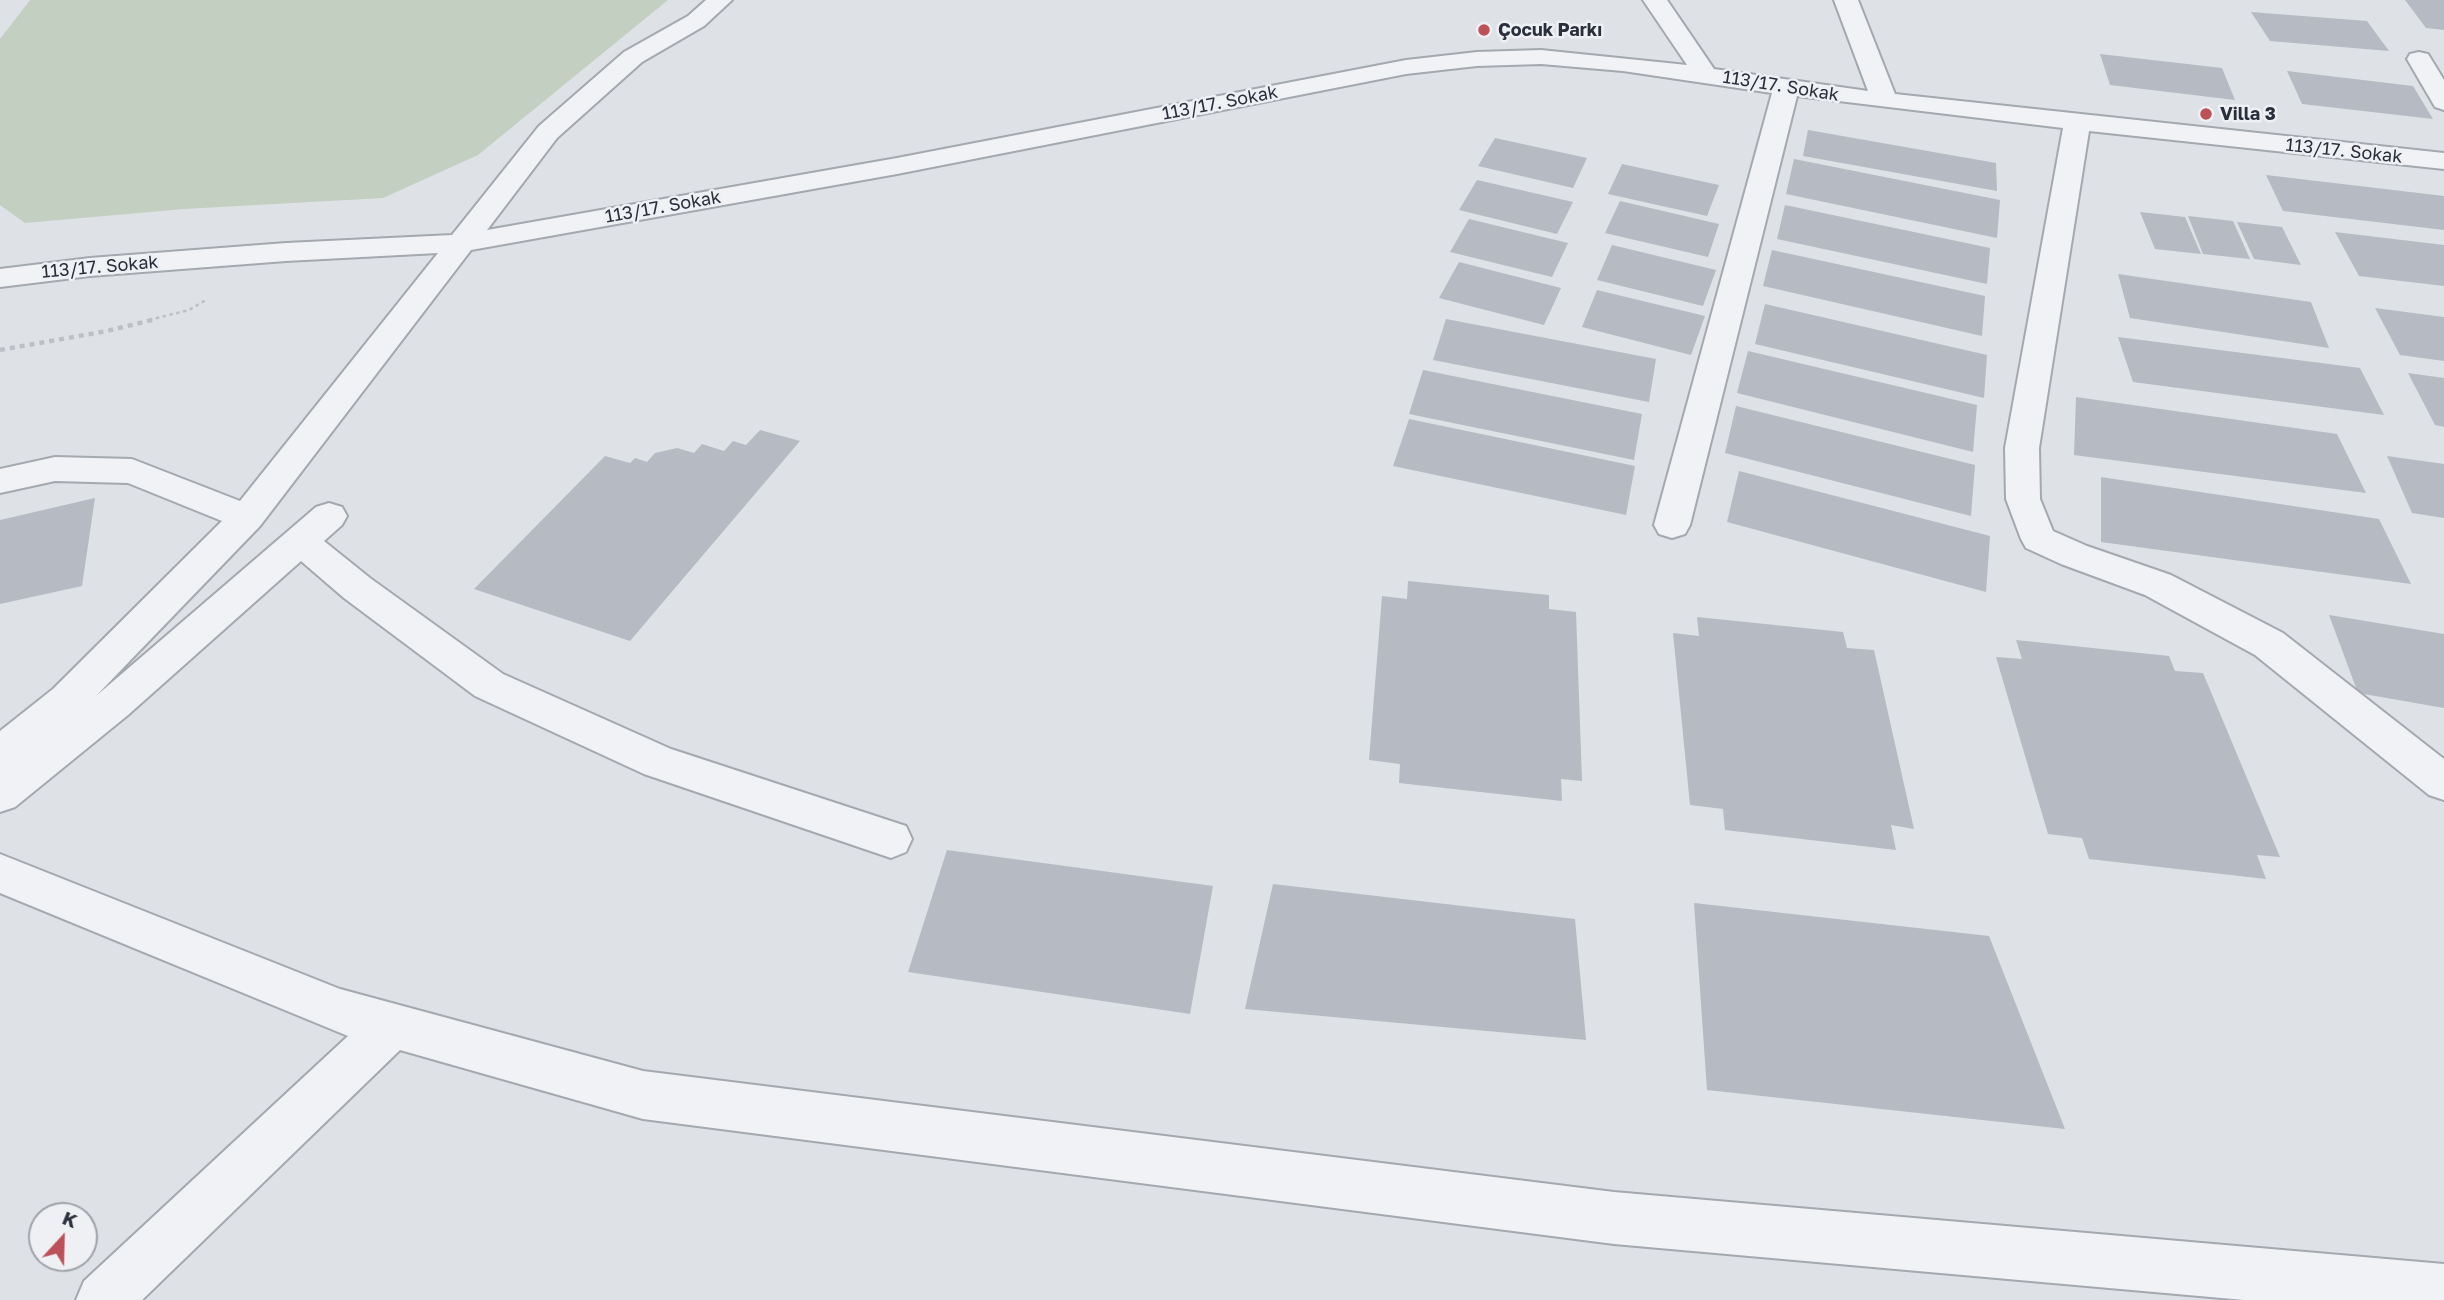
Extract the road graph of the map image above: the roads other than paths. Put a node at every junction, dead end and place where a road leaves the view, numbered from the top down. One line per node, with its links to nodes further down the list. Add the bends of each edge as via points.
1 (720, 0): 11 (street, via 696,21 634,57 548,132)
2 (1656, 0): 5 (street)
3 (1846, 0): 7 (street)
4 (2419, 59): 8 (street)
5 (1704, 73): 6 (street, 113/17. Sokak); 11 (street, 113/17. Sokak, via 1541,57 1477,58 1406,67 897,166)
6 (1786, 89): 7 (street, 113/17. Sokak); 15 (street)
7 (1885, 101): 9 (street, 113/17. Sokak)
8 (2444, 102)
9 (2077, 122): 10 (street, 113/17. Sokak); 17 (street, via 2022,448 2023,499 2039,538 2158,585 2269,643)
10 (2444, 161)
11 (460, 243): 12 (street, 113/17. Sokak, via 260,254); 14 (street)
12 (0, 278)
13 (0, 481): 14 (street, via 55,469 132,471)
14 (247, 517): 16 (street, via 67,700)
15 (1672, 525)
16 (0, 754)
17 (2444, 783)
18 (0, 794): 19 (street, via 114,704 314,528 357,588 489,685 659,762)
19 (891, 839)
20 (0, 873): 21 (street, via 339,1011)
21 (391, 1026): 22 (street, via 643,1096 1614,1219); 23 (street)
22 (2444, 1291)
23 (103, 1300)

